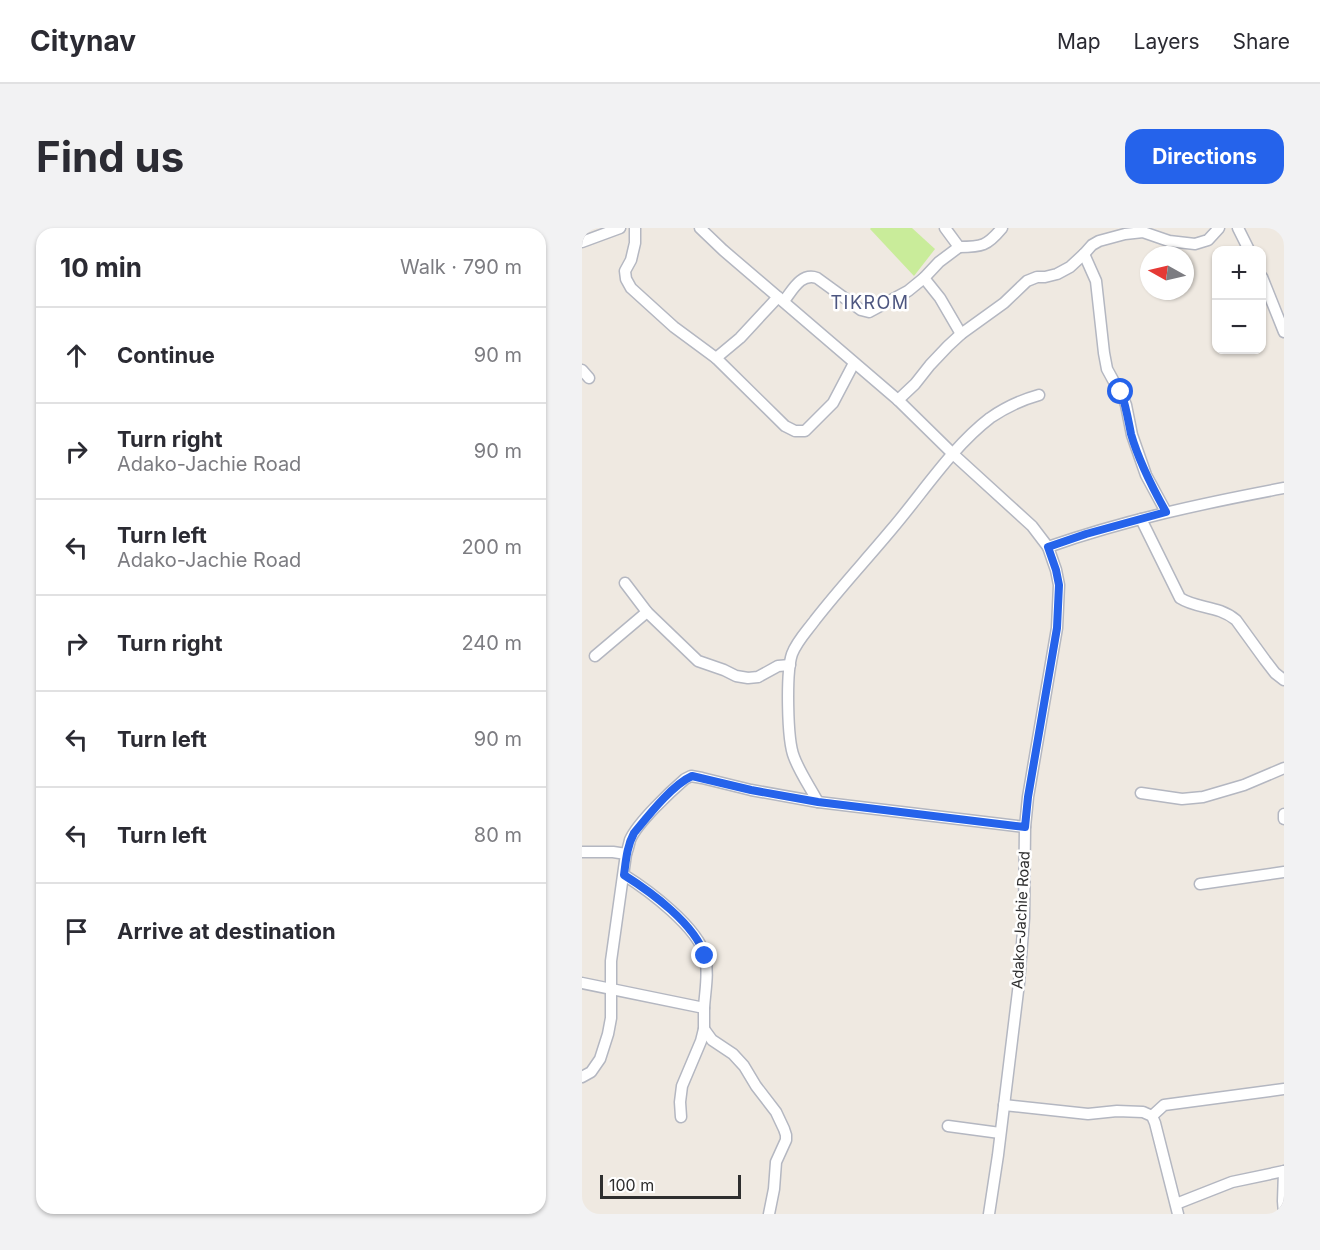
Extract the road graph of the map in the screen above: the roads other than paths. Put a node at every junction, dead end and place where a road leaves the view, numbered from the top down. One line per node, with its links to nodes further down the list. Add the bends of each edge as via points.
1 (620, 228): 9 (street)
2 (635, 228): 18 (street, via 635,243 625,271 631,288)
3 (700, 228): 15 (street)
4 (945, 228): 11 (street)
5 (1002, 228): 11 (street, via 982,246)
6 (1219, 228): 8 (street, via 1208,240 1195,244 1169,241)
7 (1238, 228): 10 (street)
8 (1142, 230): 12 (street, via 1099,241)
9 (582, 242)
10 (1247, 246)
11 (959, 247): 13 (street)
12 (1084, 254): 17 (street, via 1057,274 1028,281); 24 (street, via 1096,281 1107,369 1126,405 1146,475)
13 (924, 278): 15 (street, via 869,312 812,276 801,280); 17 (street)
14 (1266, 287): 16 (street)
15 (781, 299): 18 (street); 19 (street)
16 (1284, 332)
17 (961, 334): 21 (street)
18 (716, 358): 19 (street, via 785,426 795,431 804,430 833,403)
19 (854, 363): 21 (street)
20 (1039, 394): 22 (street, via 1019,400 989,419)
21 (898, 400): 22 (street)
22 (953, 454): 26 (street, via 1032,526); 30 (street, via 798,642)
23 (1284, 488): 24 (street)
24 (1166, 512): 25 (street)
25 (1141, 519): 26 (street); 31 (street, via 1180,598 1228,613)
26 (1048, 547): 37 (street, Adako-Jachie Road, via 1059,585 1057,628)
27 (625, 583): 28 (street)
28 (647, 612): 29 (street); 30 (street, via 698,661 736,676 758,677 778,666)
29 (595, 656)
30 (790, 665): 34 (street, via 791,748)
31 (1284, 681)
32 (1284, 768): 33 (street, via 1203,797 1182,799)
33 (1142, 793)
34 (818, 802): 37 (street); 39 (street, via 692,776 673,790 634,833)
35 (1284, 814): 36 (street)
36 (1284, 819)
37 (1025, 827): 49 (street, Adako-Jachie Road, via 1019,983)
38 (582, 852): 39 (street)
39 (626, 854): 41 (street)
40 (1284, 872): 42 (street)
41 (624, 875): 44 (street, via 611,961); 45 (street, via 663,902 700,945 706,964)
42 (1200, 884)
43 (582, 983): 44 (street)
44 (611, 990): 45 (street); 47 (street, via 611,1018 600,1059)
45 (704, 1008): 46 (street)
46 (704, 1029): 51 (street, via 682,1086); 56 (street, via 744,1066 784,1129 786,1140 776,1162)
47 (582, 1077)
48 (1284, 1089): 50 (street, via 1164,1105)
49 (1004, 1105): 50 (street, via 1088,1114 1143,1112); 53 (street, Adako-Jachie Road)
50 (1152, 1116): 55 (street)
51 (681, 1117)
52 (948, 1126): 53 (street)
53 (1000, 1133): 57 (street, Adako-Jachie Road)
54 (1284, 1171): 55 (street, via 1232,1182); 58 (street)
55 (1177, 1209)
56 (769, 1214)
57 (989, 1214)
58 (1284, 1214)

